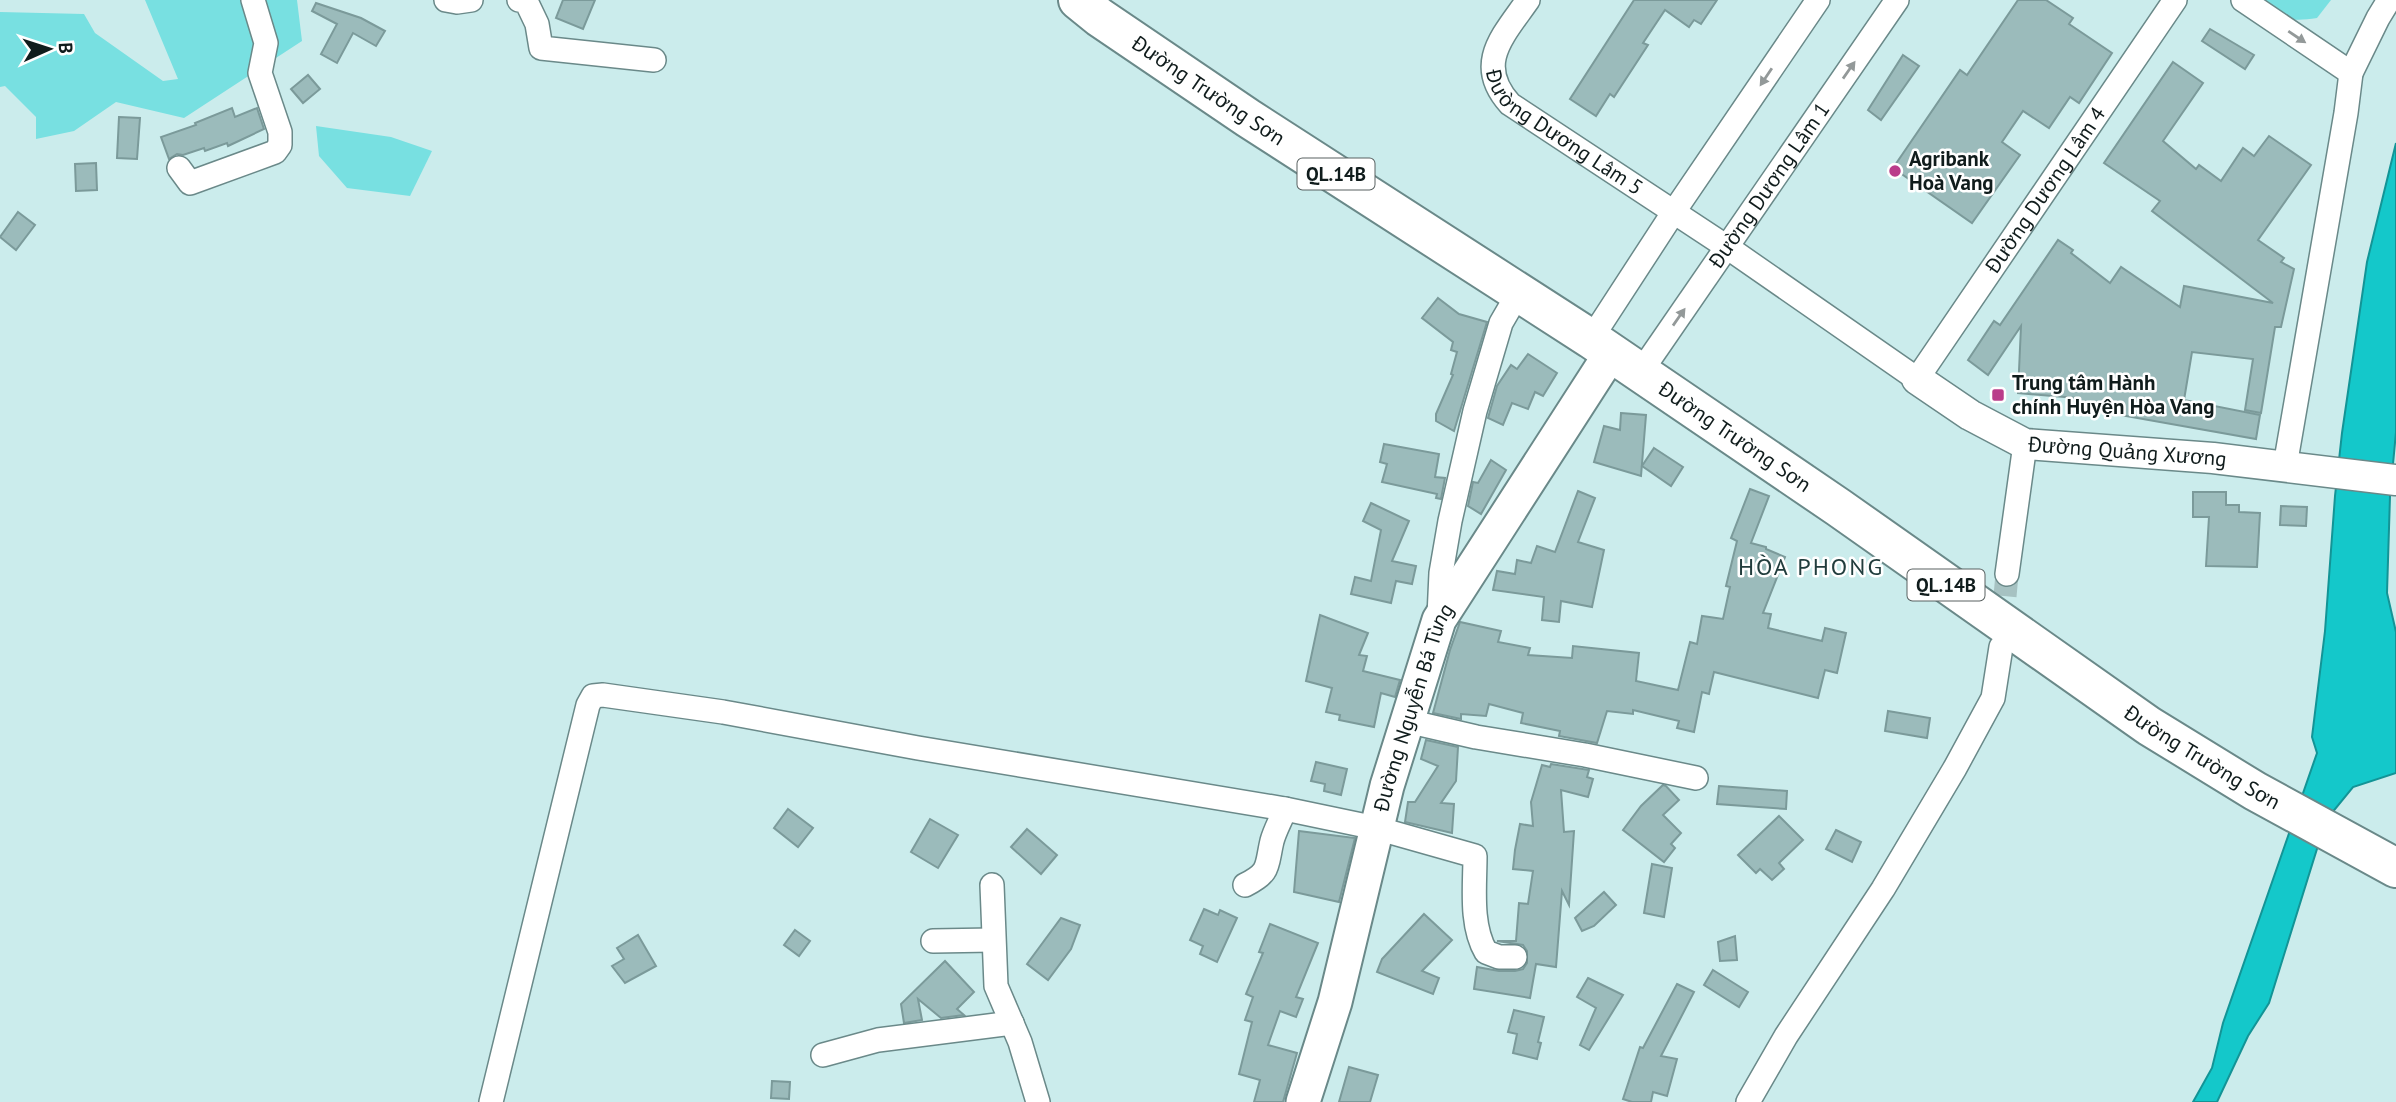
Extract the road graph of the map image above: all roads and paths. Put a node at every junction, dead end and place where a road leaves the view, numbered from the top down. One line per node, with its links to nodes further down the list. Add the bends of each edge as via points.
1 (253, 0): 14 (street, via 266,43 260,73 281,132 280,145 275,152 190,183)
2 (446, 0): 3 (street)
3 (471, 0)
4 (519, 0): 12 (street, via 526,1 537,24 541,48)
5 (1528, 0): 15 (street, Đường Dương Lâm 5, via 1500,40 1492,65 1497,89 1510,104)
6 (1818, 0): 15 (street, one-way to 15)
7 (1897, 0): 16 (street, Đường Dương Lâm 1, one-way to 7)
8 (2175, 0): 19 (street, Đường Dương Lâm 4)
9 (2243, 0): 13 (street, one-way to 13)
10 (2389, 0): 13 (street)
11 (1081, 2): 17 (highway, Đường Trường Sơn / QL.14B, via 1248,118)
12 (654, 60)
13 (2351, 73): 21 (street)
14 (179, 168)
15 (1673, 213): 16 (street, Đường Dương Lâm 5); 18 (street)
16 (1727, 247): 18 (street, Đường Dương Lâm 1, one-way to 16); 19 (street, Đường Dương Lâm 5)
17 (1519, 292): 18 (highway, Đường Trường Sơn / QL.14B); 24 (street, via 1501,323 1475,411 1441,573)
18 (1614, 355): 24 (main road, Đường Nguyễn Bá Tùng); 30 (highway, Đường Trường Sơn / QL.14B, via 2149,726)
19 (1917, 379): 20 (street, Đường Quảng Xương, via 1970,415)
20 (2025, 444): 21 (street, Đường Quảng Xương); 23 (street)
21 (2285, 466): 22 (street, Đường Quảng Xương)
22 (2396, 480)
23 (2007, 574)
24 (1439, 621): 26 (main road, Đường Nguyễn Bá Tùng)
25 (2001, 647): 41 (street, via 1993,698 1955,768)
26 (1407, 722): 27 (street); 29 (main road, Đường Nguyễn Bá Tùng)
27 (1696, 778)
28 (1285, 809): 29 (street); 32 (street, via 1272,840 1268,866 1262,876); 38 (street, via 723,712 593,696 565,790)
29 (1376, 828): 35 (street, via 1475,856 1475,912 1483,947 1486,953); 40 (main road, Đường Nguyễn Bá Tùng, via 1335,1002)
30 (2393, 867)
31 (992, 885): 33 (street)
32 (1245, 885)
33 (993, 940): 34 (street); 36 (street, via 996,986)
34 (933, 941)
35 (1515, 957)
36 (1012, 1023): 37 (street, via 878,1040); 39 (street)
37 (823, 1055)
38 (491, 1102)
39 (1038, 1102)
40 (1303, 1102)
41 (1748, 1102)

